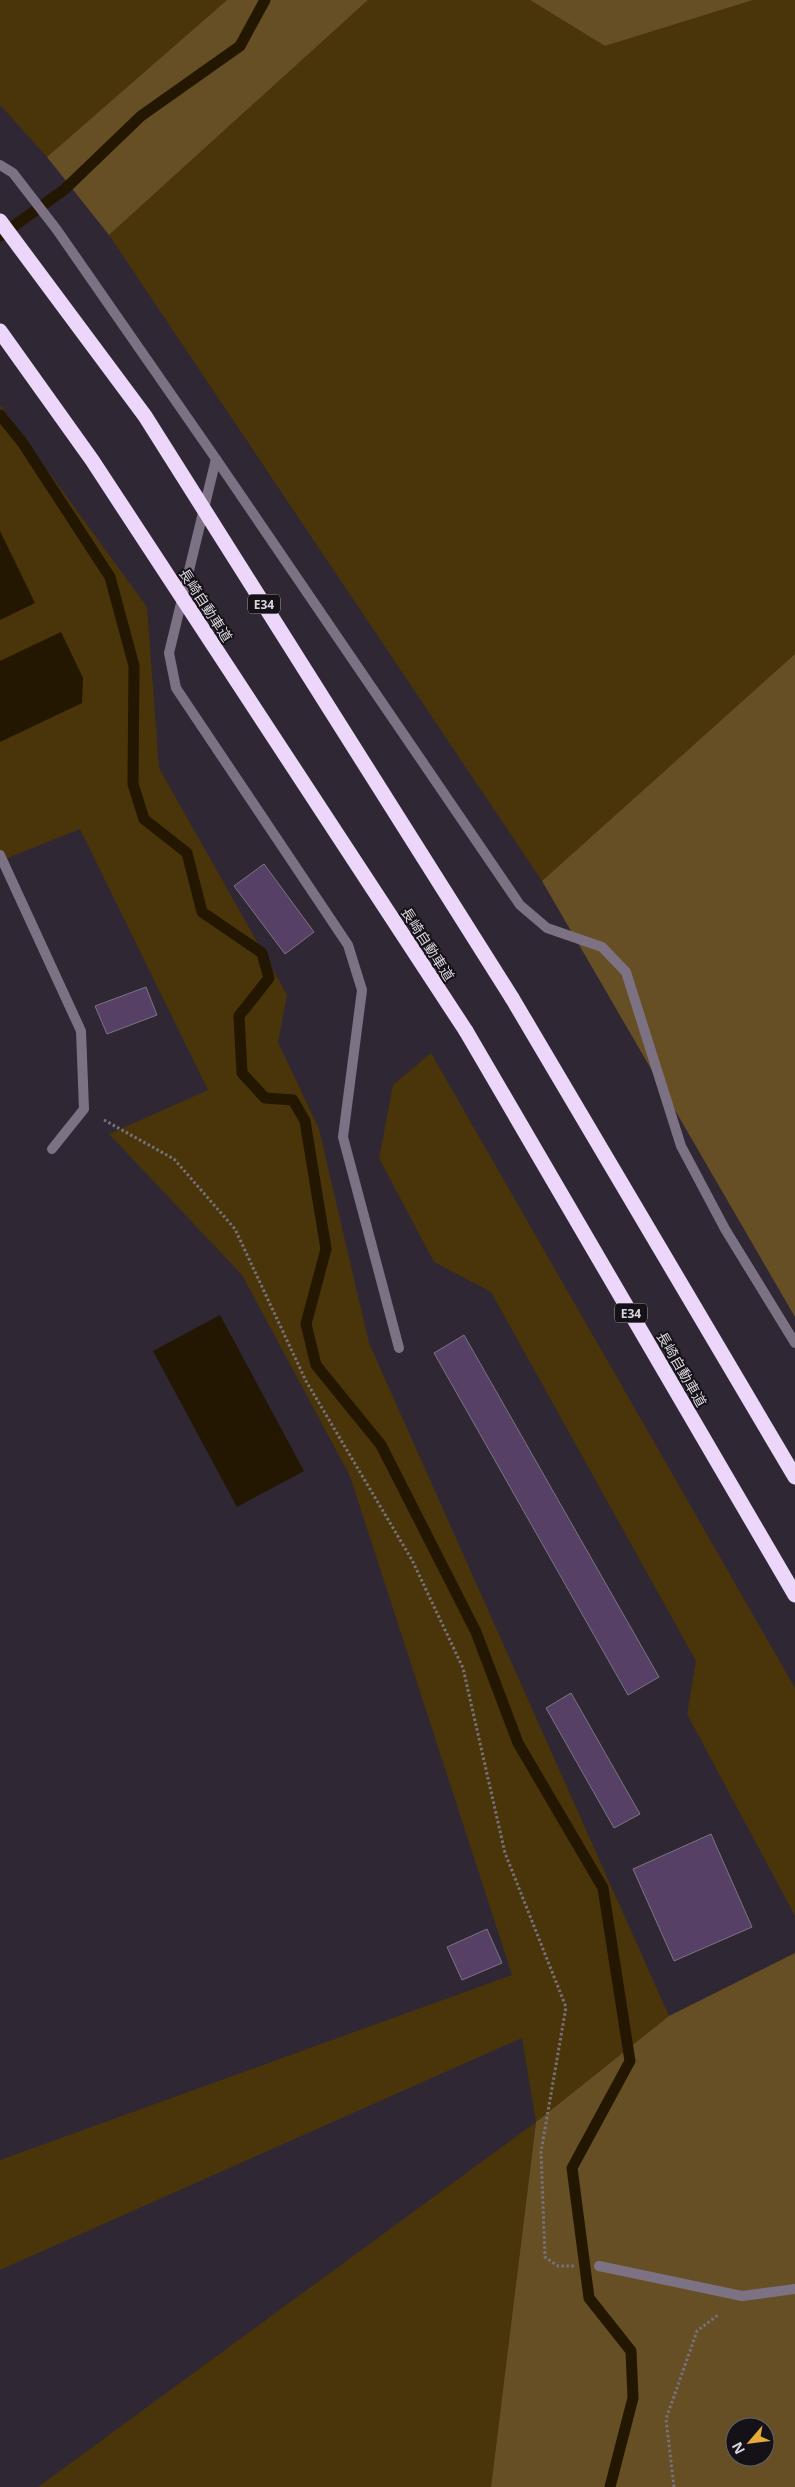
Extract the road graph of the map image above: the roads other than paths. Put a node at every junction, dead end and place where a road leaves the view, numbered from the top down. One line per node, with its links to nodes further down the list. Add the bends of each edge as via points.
1 (0, 165): 4 (street, via 13,174 57,230)
2 (0, 221): 9 (highway, E34, bridge, via 144,416 512,998)
3 (0, 331): 10 (highway, 長崎自動車道 / E34, bridge, via 92,460 466,1031)
4 (216, 459): 7 (street, via 520,905 547,928 602,948 626,972 681,1146 726,1229); 8 (street, via 169,653 176,688 348,945 362,990 343,1138)
5 (0, 855): 6 (street, via 81,1031 84,1109)
6 (52, 1149)
7 (795, 1343)
8 (399, 1348)
9 (795, 1478)
10 (795, 1595)
11 (599, 2266): 12 (street, via 742,2296)
12 (795, 2289)

